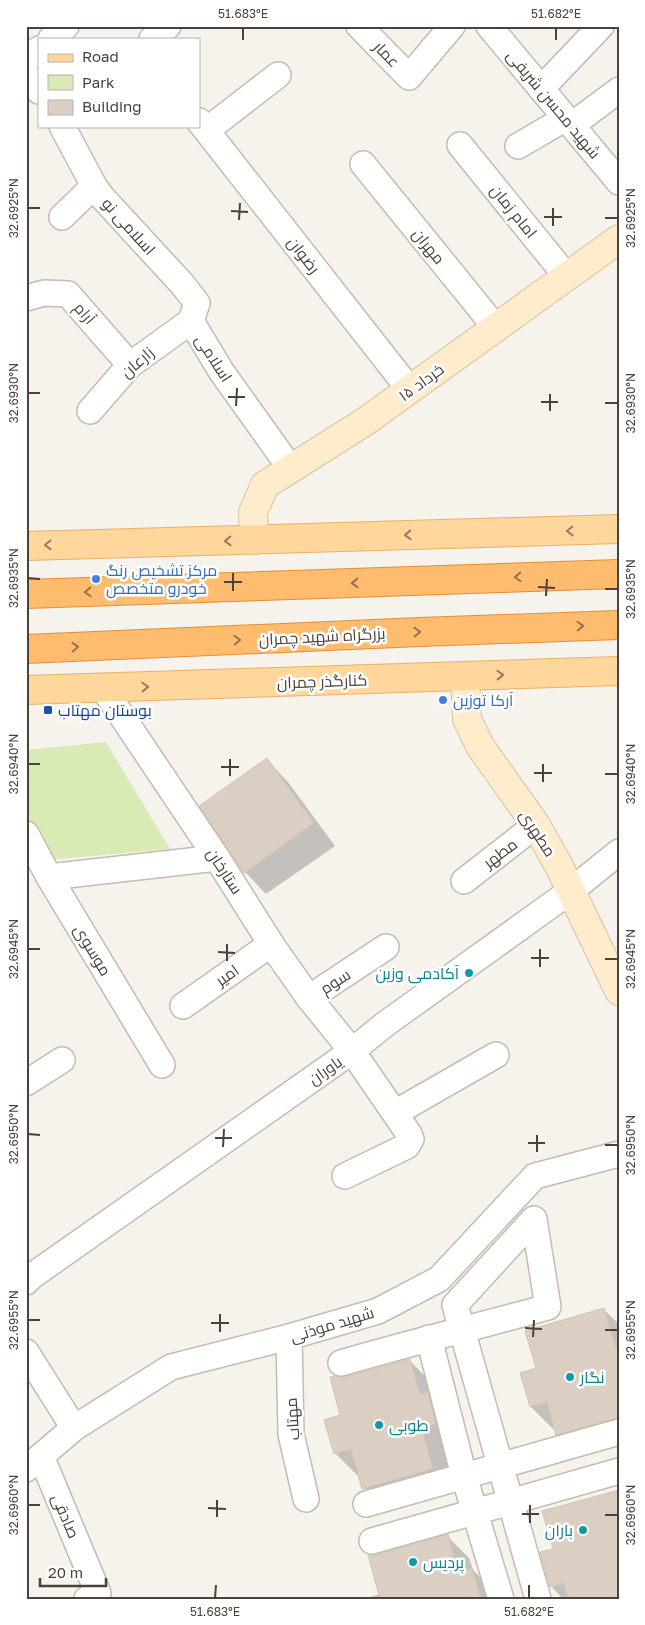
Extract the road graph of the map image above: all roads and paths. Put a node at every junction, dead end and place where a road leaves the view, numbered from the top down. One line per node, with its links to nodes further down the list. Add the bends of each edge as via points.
1 (66, 26): 7 (street)
2 (168, 26): 8 (street)
3 (360, 26): 4 (street, عمار, via 409,77)
4 (452, 26)
5 (490, 26): 13 (street, شهید محسن شریفی)
6 (600, 26): 13 (street)
7 (52, 38)
8 (153, 38)
9 (38, 49): 10 (street)
10 (26, 59)
11 (26, 74): 14 (street)
12 (278, 75): 17 (street)
13 (541, 89): 16 (street, شهید محسن شریفی)
14 (38, 90)
15 (619, 90): 16 (street)
16 (569, 121): 20 (street); 22 (street, شهید محسن شریفی)
17 (203, 126): 31 (street, رضوان)
18 (63, 128): 23 (street, اسلامی نو)
19 (460, 145): 26 (street, امام زمان)
20 (518, 146)
21 (363, 164): 29 (street, مهران)
22 (619, 182)
23 (94, 186): 24 (street); 28 (street, اسلامی نو, via 197,303)
24 (62, 217)
25 (619, 239): 26 (street, ۱۵ خرداد)
26 (567, 277): 29 (street, ۱۵ خرداد)
27 (26, 298): 30 (street, آرام, via 44,293 68,294)
28 (191, 321): 30 (street, زارعان); 33 (street, اسلامی, via 221,371)
29 (496, 328): 31 (street, ۱۵ خرداد)
30 (130, 364): 32 (street, زارعان)
31 (410, 390): 33 (street, ۱۵ خرداد)
32 (90, 411)
33 (291, 469): 35 (street, ۱۵ خرداد, via 265,485 252,512)
34 (619, 529): 35 (main road, one-way to 35)
35 (254, 540): 36 (main road, one-way to 36)
36 (26, 546)
37 (619, 574): 38 (highway, one-way to 38)
38 (26, 594)
39 (619, 625): 40 (highway, بزرگراه شهید چمران, one-way to 39)
40 (26, 649)
41 (619, 672): 42 (main road, کنارگذر چمران, one-way to 41)
42 (465, 676): 43 (main road, کنارگذر چمران, one-way to 42); 45 (street, مطهری, via 467,719 480,746)
43 (103, 688): 44 (main road, کنارگذر چمران); 48 (street, ستارخان)
44 (26, 690)
45 (536, 825): 50 (street, مطهر); 51 (street, مطهری)
46 (26, 834): 49 (street, موسوی)
47 (619, 852): 51 (street, یاوران)
48 (217, 858): 49 (street); 52 (street, ستارخان)
49 (49, 877): 60 (street, موسوی)
50 (464, 881)
51 (572, 890): 54 (street, مطهری); 57 (street, یاوران)
52 (271, 944): 55 (street, ستارخان); 56 (street, امیر)
53 (386, 947): 55 (street, سوم)
54 (619, 991)
55 (309, 998): 57 (street, ستارخان)
56 (183, 1006)
57 (352, 1051): 62 (street, ستارخان); 65 (street, یاوران)
58 (496, 1055): 62 (street)
59 (62, 1060): 61 (street)
60 (162, 1065)
61 (26, 1083)
62 (395, 1113): 64 (street, ستارخان, via 411,1139 407,1146)
63 (619, 1154): 67 (street, شهید موذنی, via 535,1176 439,1279 378,1311)
64 (345, 1176)
65 (28, 1275)
66 (462, 1331): 66 (street, via 548,1307 534,1219 455,1305); 68 (street); 74 (street)
67 (289, 1337): 71 (street, شهید موذنی, via 172,1367); 77 (street, مهتاب, via 291,1434)
68 (429, 1338): 70 (street); 76 (street)
69 (26, 1352): 71 (street)
70 (341, 1363)
71 (74, 1428): 73 (street, شهید موذنی)
72 (619, 1432): 74 (street)
73 (34, 1463): 82 (street, صادقی, via 98,1593)
74 (500, 1467): 76 (street); 78 (street)
75 (619, 1471): 78 (street)
76 (464, 1476): 79 (street); 80 (street)
77 (306, 1499)
78 (510, 1501): 80 (street); 84 (street)
79 (366, 1504)
80 (474, 1512): 81 (street); 83 (street)
81 (372, 1541)
82 (87, 1599)
83 (501, 1599)
84 (538, 1599)

